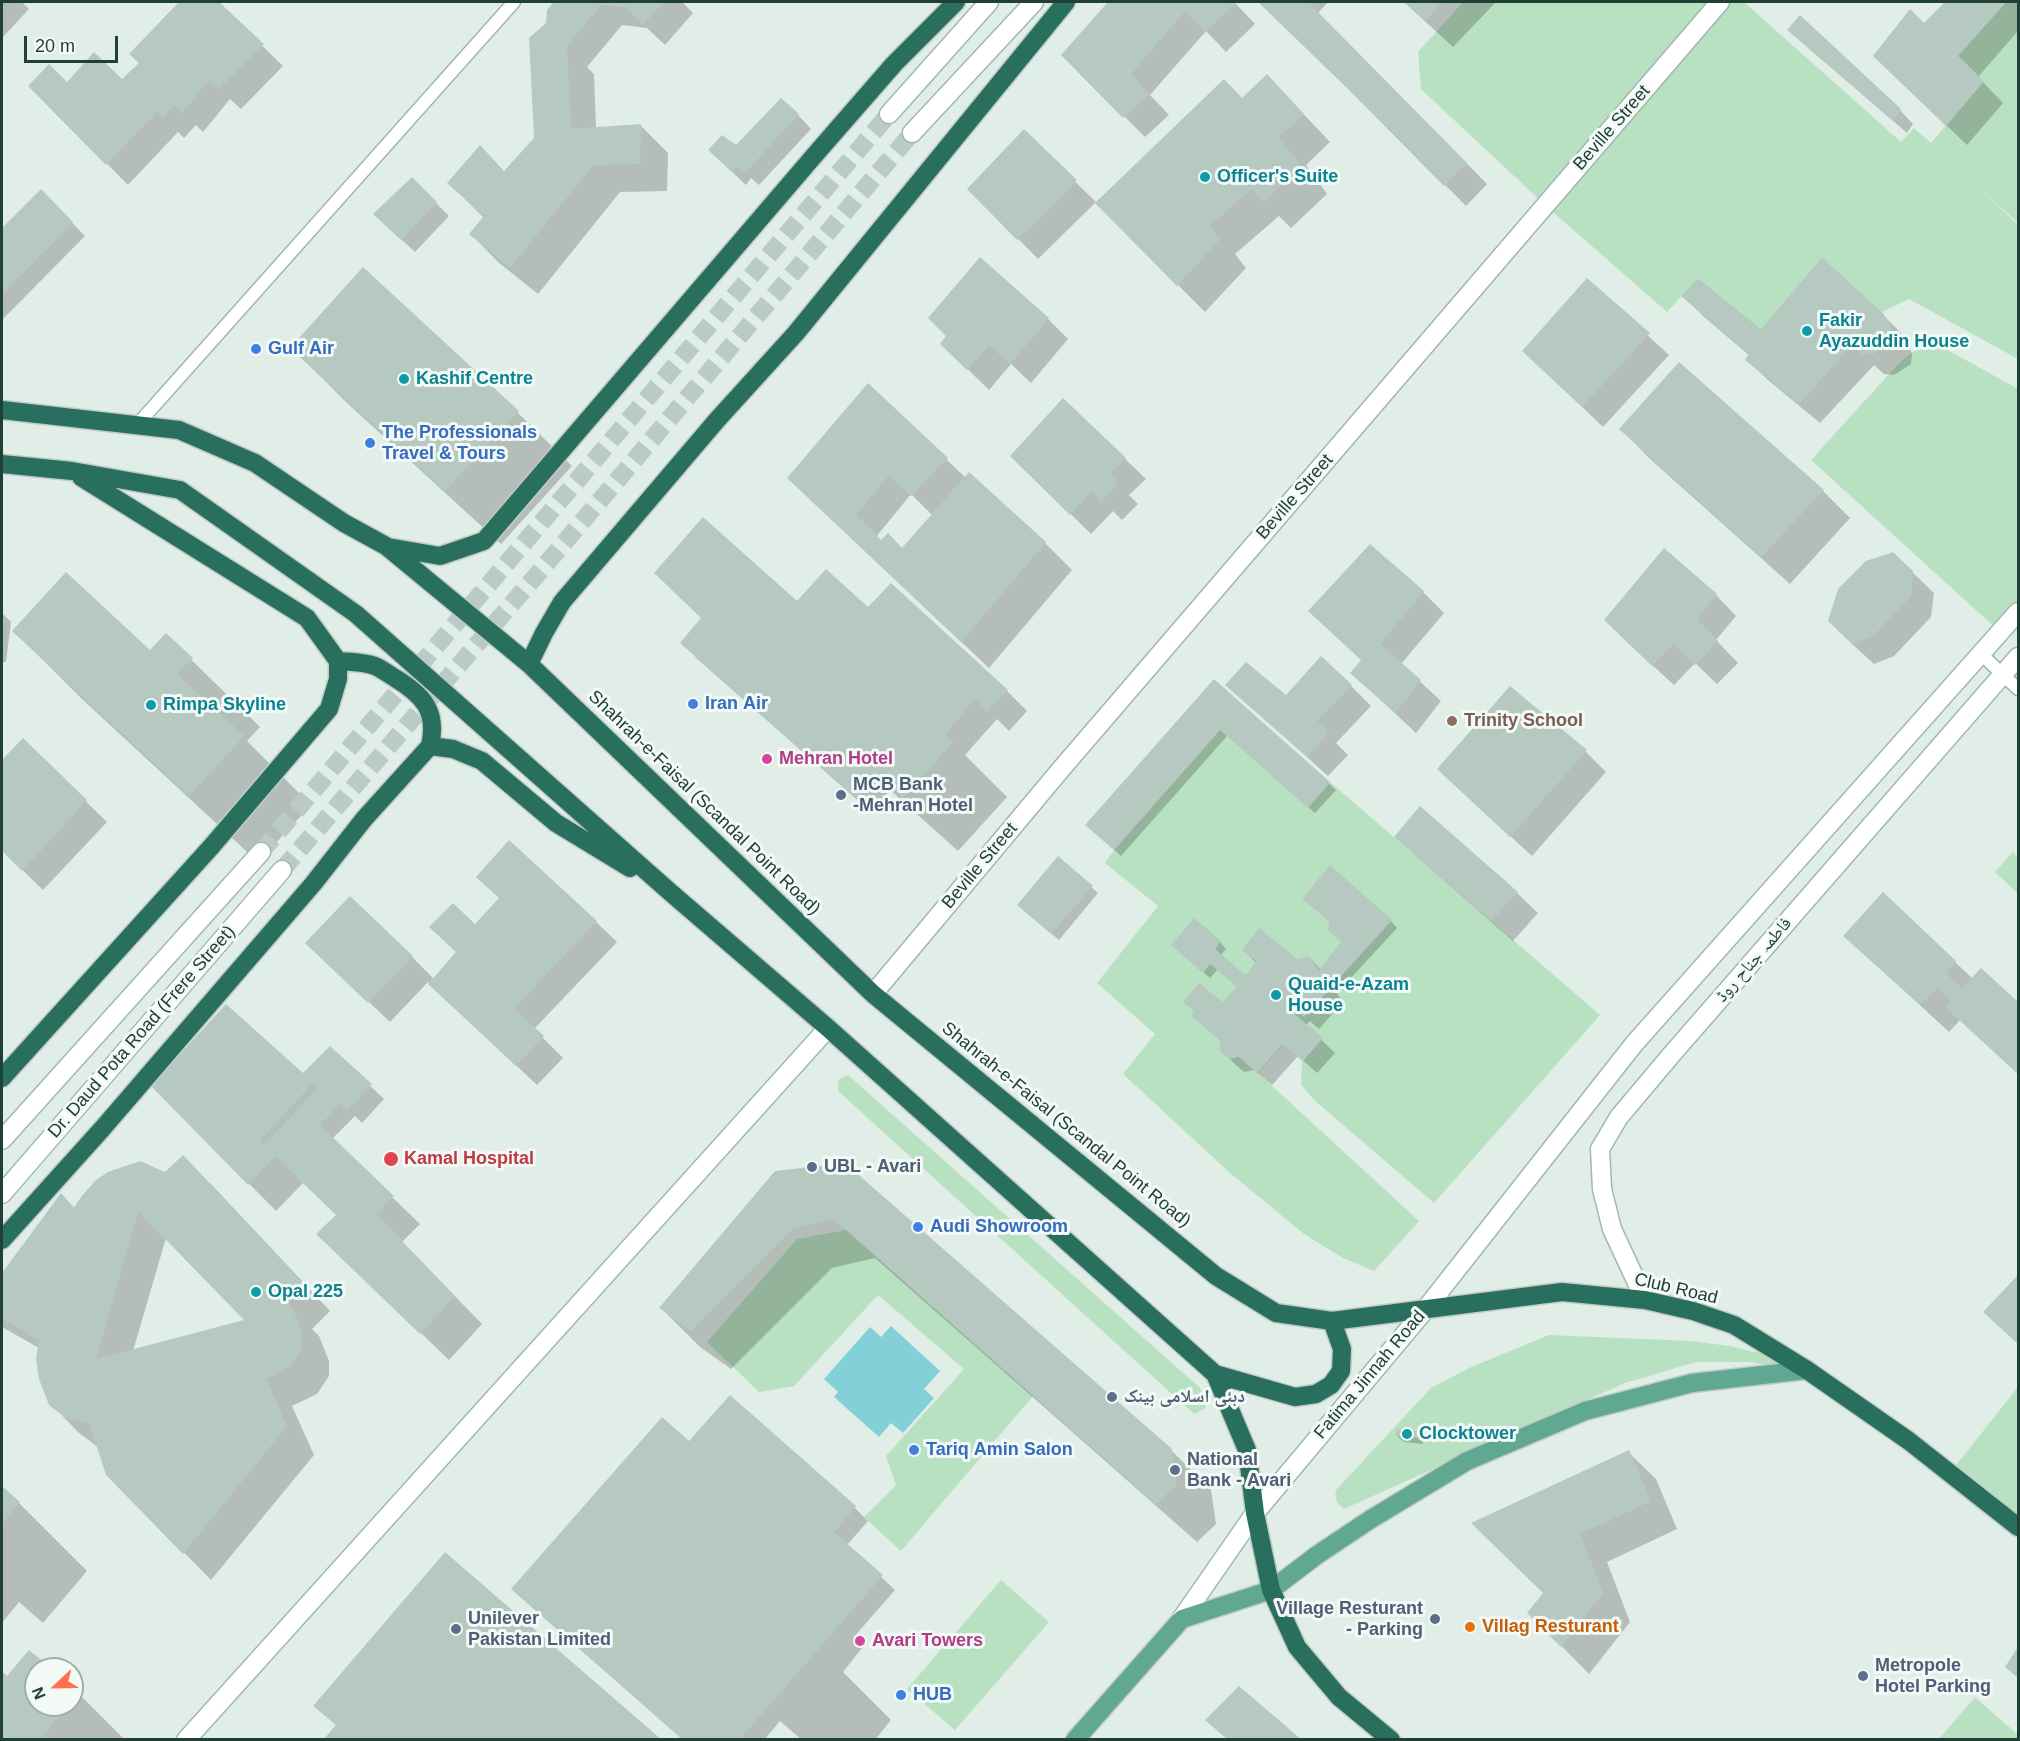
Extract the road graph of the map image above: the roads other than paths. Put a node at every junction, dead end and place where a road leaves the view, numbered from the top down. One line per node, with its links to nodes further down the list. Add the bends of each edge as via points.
1 (514, 2): 10 (lane)
2 (956, 2): 13 (highway, via 894,64 484,541 440,556)
3 (989, 2): 7 (main road)
4 (1034, 2): 8 (main road)
5 (1066, 2): 18 (highway, via 796,333 562,602)
6 (1720, 2): 25 (main road, Beville Street)
7 (889, 114)
8 (912, 133)
9 (2, 411): 10 (highway, Shahrah-e-Faisal (Scandal Point Road))
10 (137, 425): 13 (highway, Shahrah-e-Faisal (Scandal Point Road), via 179,430 255,463 344,523)
11 (2, 464): 12 (highway)
12 (72, 471): 17 (highway, via 307,618); 24 (highway, via 180,490 280,560 356,614)
13 (386, 546): 18 (highway, Shahrah-e-Faisal (Scandal Point Road))
14 (2019, 612): 15 (main road, فاطمہ جناح روڈ)
15 (1981, 654): 19 (lane); 30 (main road, فاطمہ جناح روڈ, via 1634,1044)
16 (2019, 657): 19 (main road, فاطمہ جناح روڈ)
17 (338, 661): 21 (highway, via 373,665 412,688 432,718); 27 (highway, via 338,679 329,710)
18 (529, 664): 25 (highway, Shahrah-e-Faisal (Scandal Point Road))
19 (2003, 674): 20 (lane); 32 (main road, فاطمہ جناح روڈ, via 1665,1063 1619,1118 1600,1149 1602,1189 1612,1229)
20 (2019, 689)
21 (430, 746): 24 (highway, via 453,749 482,761 556,823); 31 (highway)
22 (261, 852): 28 (main road, Dr. Daud Pota Road (Frere Street))
23 (282, 870): 29 (main road, Dr. Daud Pota Road (Frere Street))
24 (670, 892): 26 (highway)
25 (873, 994): 34 (highway, Shahrah-e-Faisal (Scandal Point Road), via 1216,1276 1276,1313)
26 (828, 1028): 36 (highway); 41 (main road)
27 (2, 1078)
28 (2, 1140)
29 (2, 1194)
30 (1496, 1219): 33 (main road, Fatima Jinnah Road)
31 (2, 1240)
32 (1645, 1300): 33 (highway, Club Road, via 1562,1292); 35 (highway, Club Road, via 1734,1326)
33 (1424, 1311): 34 (highway, Club Road); 37 (main road, Fatima Jinnah Road)
34 (1332, 1321): 36 (highway, via 1342,1349 1341,1371 1316,1394 1295,1397)
35 (1807, 1370): 38 (highway, Club Road, via 1909,1441); 39 (main road, via 1692,1383 1584,1411 1467,1461 1371,1519)
36 (1215, 1374): 37 (highway, via 1247,1450)
37 (1255, 1513): 39 (highway); 40 (main road, Fatima Jinnah Road)
38 (2019, 1527)
39 (1271, 1590): 40 (main road); 43 (highway, via 1297,1647 1339,1697)
40 (1181, 1620): 42 (main road)
41 (186, 1740)
42 (1075, 1740)
43 (1391, 1740)

